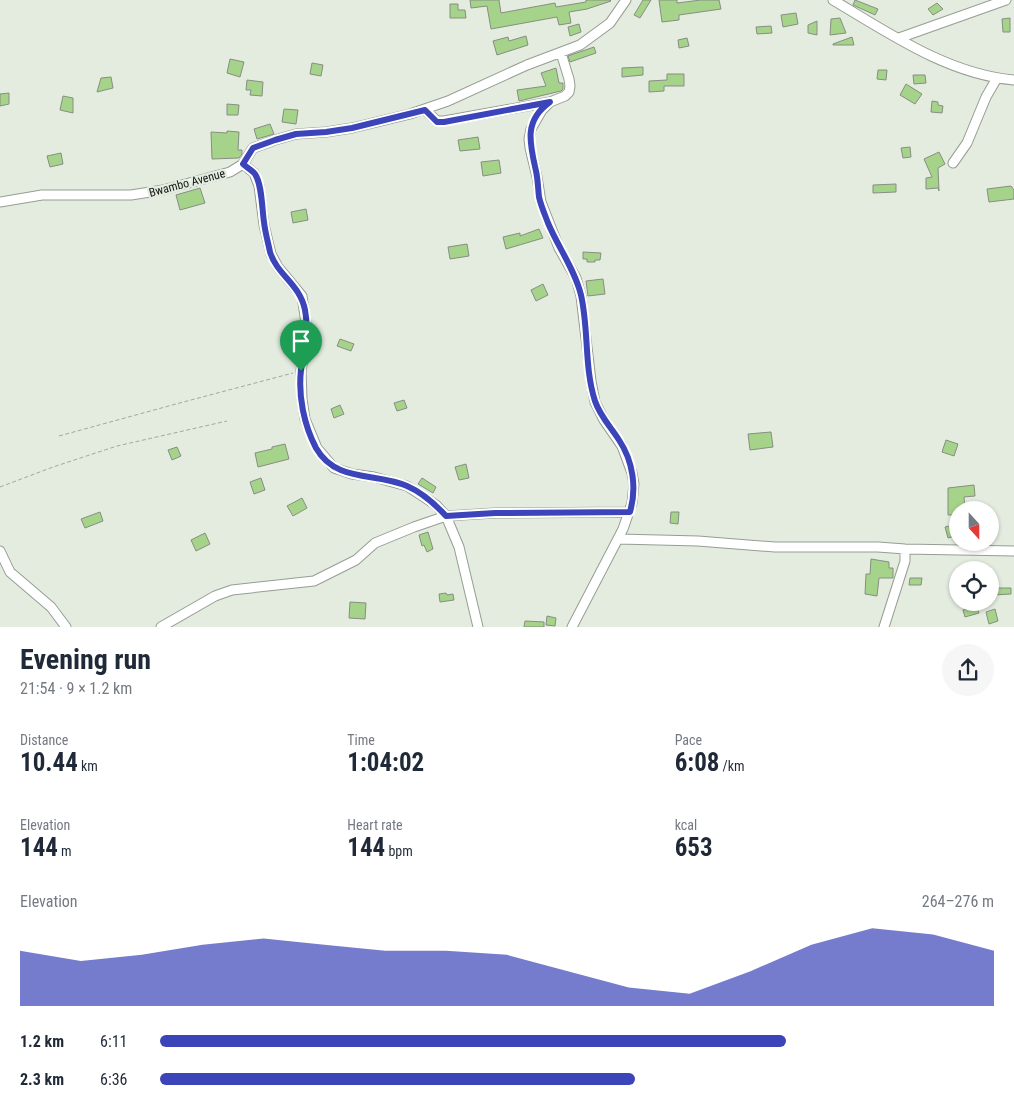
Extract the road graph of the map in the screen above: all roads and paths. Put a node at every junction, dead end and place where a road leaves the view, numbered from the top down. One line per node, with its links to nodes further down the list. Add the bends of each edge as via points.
1 (626, 0): 5 (street, Bwambo Avenue, via 610,23 580,45)
2 (833, 0): 4 (street)
3 (1006, 0): 4 (street)
4 (899, 38): 6 (street, via 946,63)
5 (561, 53): 8 (street, via 570,86 565,96); 9 (street, Bwambo Avenue)
6 (997, 78): 7 (street); 10 (street, via 967,143)
7 (1014, 80)
8 (550, 102): 9 (street, via 444,122 437,122); 17 (street, via 536,118 529,139 539,196 576,278 584,312 595,402 622,446 632,473 634,496)
9 (425, 110): 11 (street, Bwambo Avenue, via 352,128 296,134 275,140 253,148)
10 (953, 163)
11 (243, 164): 12 (street, Bwambo Avenue, via 230,172 145,194 42,195); 13 (street, via 254,173 259,186 271,254 302,296 307,330)
12 (0, 202)
13 (301, 371): 15 (path); 18 (street, via 305,419 316,448 334,468 407,486 436,505)
14 (227, 421): 16 (path, via 117,446)
15 (59, 436)
16 (0, 487)
17 (630, 512): 18 (street); 19 (street)
18 (446, 516): 24 (street, via 375,543 356,560 314,581 232,590 214,596); 25 (street, via 459,547)
19 (619, 539): 20 (street, via 776,547); 26 (street)
20 (905, 549): 21 (street); 27 (street, via 905,561)
21 (1014, 550)
22 (0, 551): 23 (street, via 10,572 51,607)
23 (66, 627)
24 (161, 627)
25 (478, 627)
26 (572, 627)
27 (884, 627)

